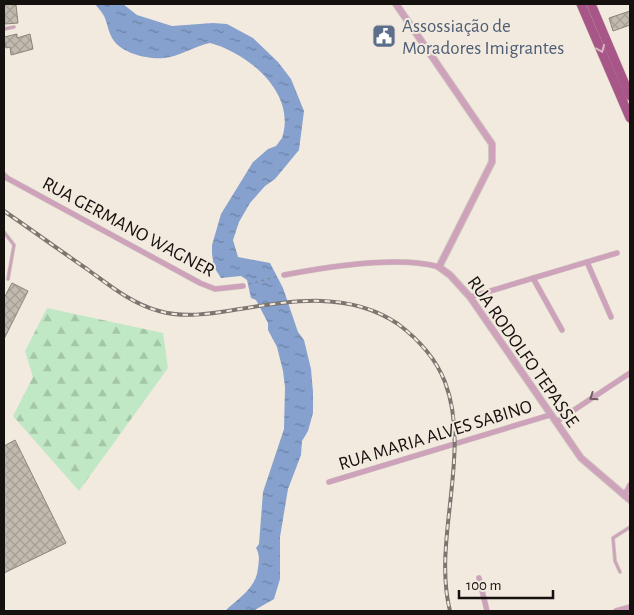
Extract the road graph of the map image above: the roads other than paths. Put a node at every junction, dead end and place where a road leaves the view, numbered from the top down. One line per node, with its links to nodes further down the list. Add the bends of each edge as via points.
1 (396, 4): 12 (street, via 492,144 492,162)
2 (581, 4): 7 (highway, one-way to 7)
3 (591, 4): 6 (highway)
4 (14, 27): 5 (lane)
5 (4, 29)
6 (630, 96)
7 (630, 118)
8 (4, 176): 16 (street, RUA GERMANO WAGNER, via 200,283 215,289)
9 (4, 232): 15 (lane, via 14,245)
10 (617, 253): 11 (street)
11 (587, 262): 14 (street); 18 (street)
12 (439, 267): 13 (street, via 408,262 344,265); 17 (street, RUA RODOLFO TEPASSE)
13 (284, 275)
14 (532, 278): 17 (street); 19 (street)
15 (8, 279)
16 (243, 286)
17 (470, 297): 21 (street, RUA RODOLFO TEPASSE)
18 (612, 317)
19 (562, 330)
20 (630, 373): 22 (street, one-way to 22)
21 (550, 415): 22 (street, RUA RODOLFO TEPASSE); 23 (street, RUA MARIA ALVES SABINO)
22 (556, 422): 25 (street, RUA RODOLFO TEPASSE, via 591,468)
23 (329, 482)
24 (630, 486): 25 (street)
25 (624, 496): 26 (street, RUA RODOLFO TEPASSE)
26 (630, 500)
27 (630, 527): 28 (lane, via 613,538 615,561)
28 (620, 572)
29 (479, 578): 31 (street)
30 (630, 607): 32 (street)
31 (487, 611)
32 (616, 611)

